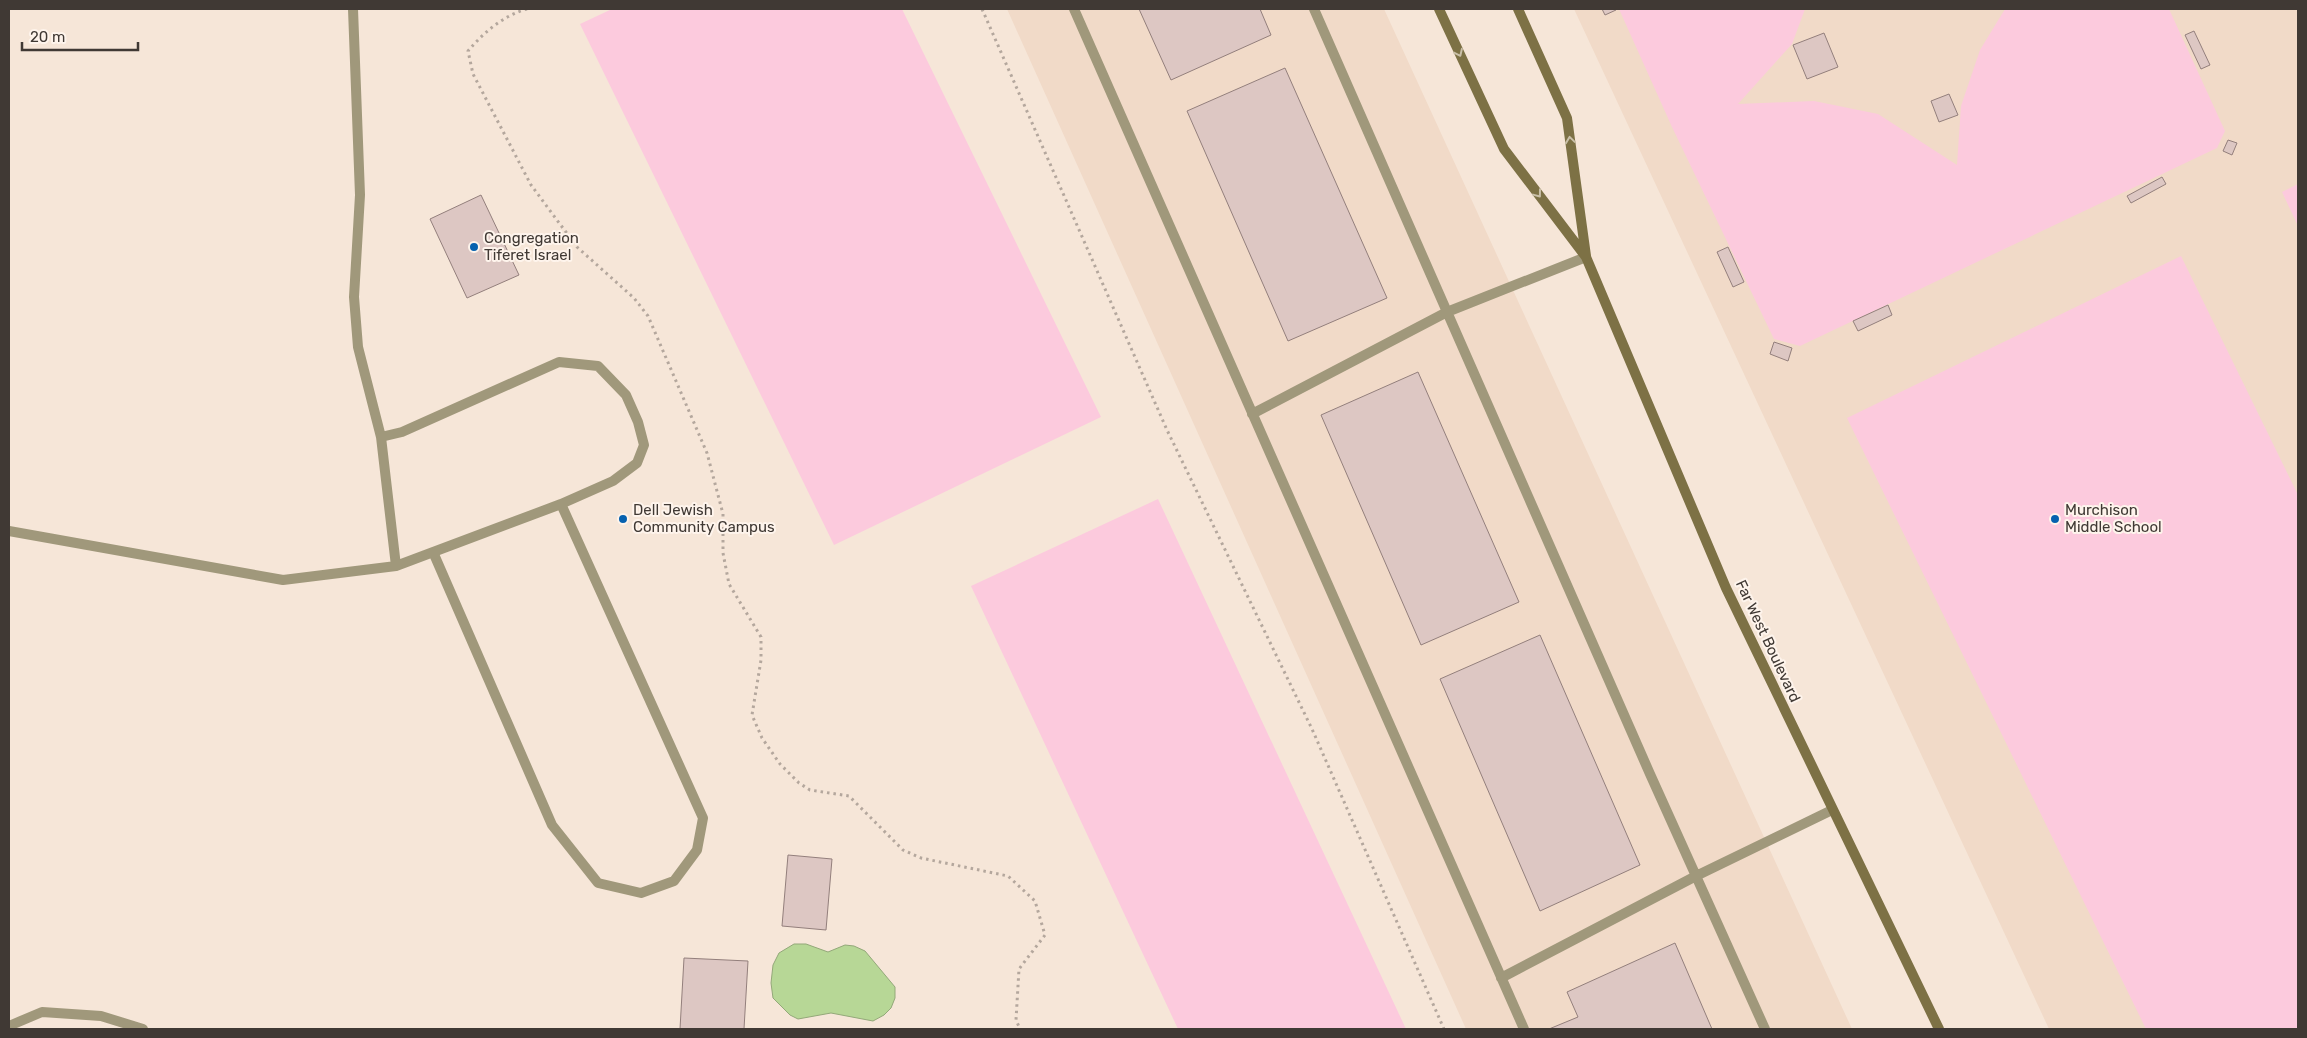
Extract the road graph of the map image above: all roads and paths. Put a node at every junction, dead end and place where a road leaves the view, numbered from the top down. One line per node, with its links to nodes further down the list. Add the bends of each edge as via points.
1 (353, 9): 11 (lane, via 360,195 354,297 358,347)
2 (527, 9): 21 (path, via 514,12 478,38 468,51 473,74 531,185 577,247 634,298 648,316 715,476 723,514 722,553 729,584 760,637 761,660 752,715 762,738 780,764 799,783 810,790 849,796 903,850 921,858 1008,876 1035,901 1046,935 1019,969 1016,1020)
3 (982, 9): 22 (path, via 1167,430 1312,730)
4 (1074, 9): 10 (lane)
5 (1314, 9): 9 (lane)
6 (1439, 9): 8 (street, Far West Boulevard, one-way to 8, via 1504,149)
7 (1518, 9): 8 (street, Far West Boulevard, one-way to 7, via 1567,118)
8 (1586, 257): 9 (lane); 16 (street, Far West Boulevard, via 1726,588)
9 (1447, 312): 10 (lane); 17 (lane)
10 (1252, 414): 18 (lane)
11 (381, 438): 12 (lane, via 402,432 559,362 598,366 626,395 644,445 637,463 613,481); 15 (lane)
12 (561, 504): 14 (lane); 14 (lane, via 702,818 697,850 674,881 642,893 598,883 552,825)
13 (9, 531): 15 (lane, via 283,580)
14 (433, 552): 15 (lane)
15 (396, 566)
16 (1832, 810): 17 (lane); 25 (street, Far West Boulevard)
17 (1696, 876): 18 (lane); 24 (lane)
18 (1501, 978): 23 (lane)
19 (9, 1026): 20 (lane, via 42,1012 101,1016)
20 (143, 1029)
21 (1020, 1029)
22 (1444, 1029)
23 (1524, 1029)
24 (1765, 1029)
25 (1939, 1029)

